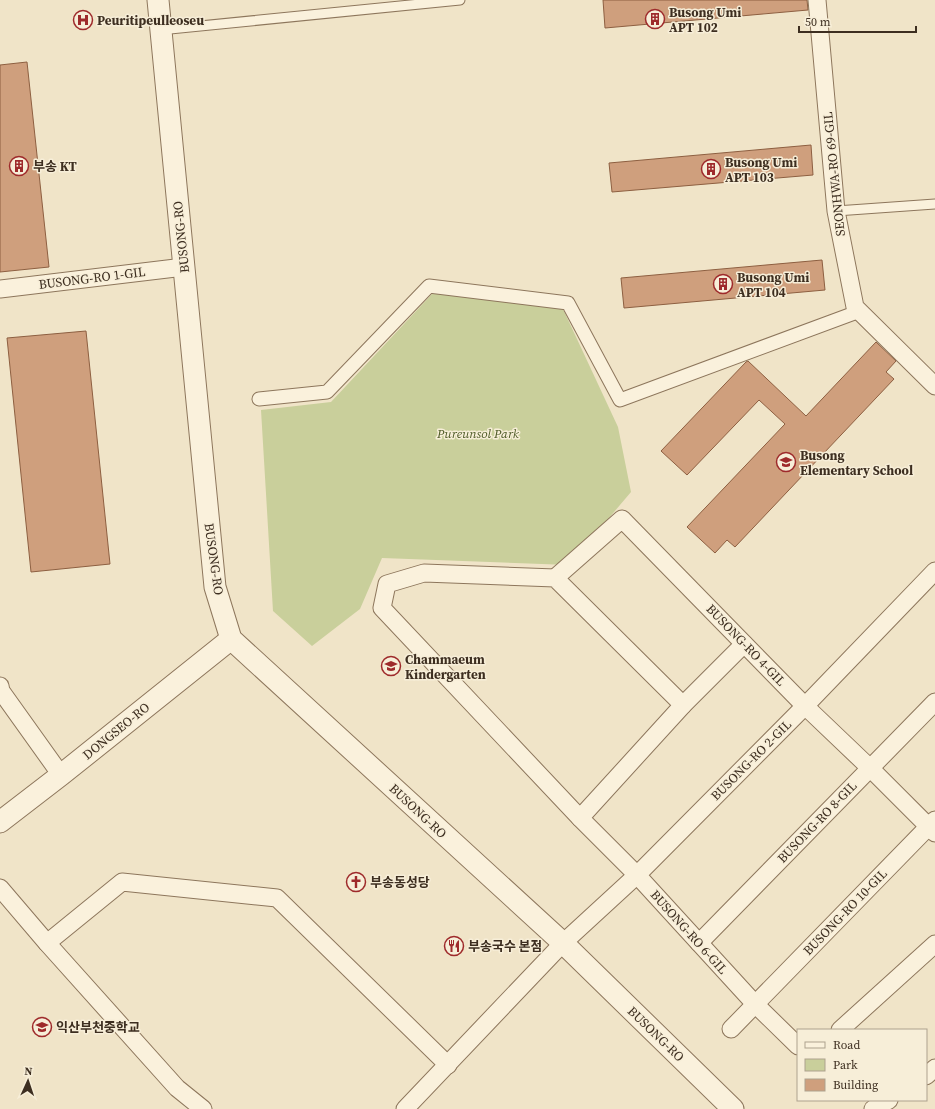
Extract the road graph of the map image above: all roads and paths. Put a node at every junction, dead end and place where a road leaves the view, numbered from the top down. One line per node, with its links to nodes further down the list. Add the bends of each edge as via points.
1 (158, 0): 4 (street, BUSONG-RO)
2 (460, 0): 4 (lane)
3 (817, 0): 6 (street, SEONHWA-RO 69-GIL)
4 (160, 30): 7 (street, BUSONG-RO)
5 (935, 204): 6 (lane)
6 (836, 211): 9 (street, SEONHWA-RO 69-GIL, via 855,307)
7 (184, 267): 8 (street, BUSONG-RO 1-GIL); 14 (street, BUSONG-RO, via 215,587)
8 (0, 289)
9 (860, 311): 10 (street, SEONHWA-RO 69-GIL); 11 (street, via 620,400 568,303 429,286 327,392)
10 (935, 386)
11 (259, 399)
12 (935, 571): 19 (street, BUSONG-RO 2-GIL)
13 (555, 578): 15 (street, BUSONG-RO 4-GIL, via 622,519); 18 (street); 22 (street, BUSONG-RO 6-GIL, via 424,573 387,584 382,608)
14 (231, 638): 21 (street, DONGSEO-RO); 28 (street, BUSONG-RO)
15 (744, 644): 18 (street); 19 (street, BUSONG-RO 4-GIL)
16 (0, 690): 21 (street)
17 (935, 702): 20 (street, BUSONG-RO 8-GIL)
18 (683, 705): 22 (street)
19 (805, 706): 20 (street, BUSONG-RO 4-GIL); 25 (street, BUSONG-RO 2-GIL)
20 (870, 768): 24 (street, BUSONG-RO 4-GIL); 29 (street, BUSONG-RO 8-GIL)
21 (61, 775): 23 (street, DONGSEO-RO)
22 (580, 818): 25 (street, BUSONG-RO 6-GIL)
23 (0, 822)
24 (933, 827): 31 (street, BUSONG-RO 10-GIL)
25 (637, 875): 28 (street, BUSONG-RO 2-GIL); 29 (street, BUSONG-RO 6-GIL)
26 (0, 888): 27 (street)
27 (48, 943): 35 (street, via 122,882 277,898); 40 (street, via 177,1088)
28 (562, 943): 35 (street); 42 (street, BUSONG-RO)
29 (699, 943): 31 (street, BUSONG-RO 6-GIL)
30 (935, 944): 33 (street)
31 (755, 1004): 32 (street, BUSONG-RO 10-GIL); 34 (street, BUSONG-RO 6-GIL)
32 (731, 1029)
33 (841, 1029)
34 (797, 1045)
35 (448, 1065): 41 (street)
36 (935, 1068): 37 (street)
37 (927, 1075)
38 (864, 1101): 43 (street)
39 (886, 1101): 43 (street)
40 (203, 1109)
41 (405, 1109)
42 (733, 1109)
43 (873, 1109)

